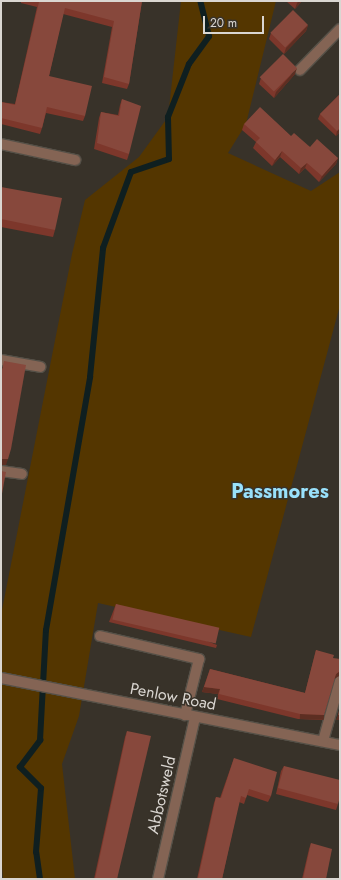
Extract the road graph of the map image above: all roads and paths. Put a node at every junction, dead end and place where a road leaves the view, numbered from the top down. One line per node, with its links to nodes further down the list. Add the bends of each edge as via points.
1 (340, 30): 2 (street)
2 (300, 70)
3 (1, 144): 4 (street)
4 (75, 160)
5 (1, 360): 6 (street)
6 (40, 367)
7 (1, 471): 8 (street)
8 (22, 474)
9 (100, 636): 12 (street, Abbotsweld, via 199,659)
10 (1, 678): 12 (street, Penlow Road)
11 (340, 681): 13 (street)
12 (190, 716): 13 (street, Penlow Road); 15 (street, Abbotsweld)
13 (323, 741): 14 (street, Penlow Road)
14 (340, 745)
15 (158, 879)

